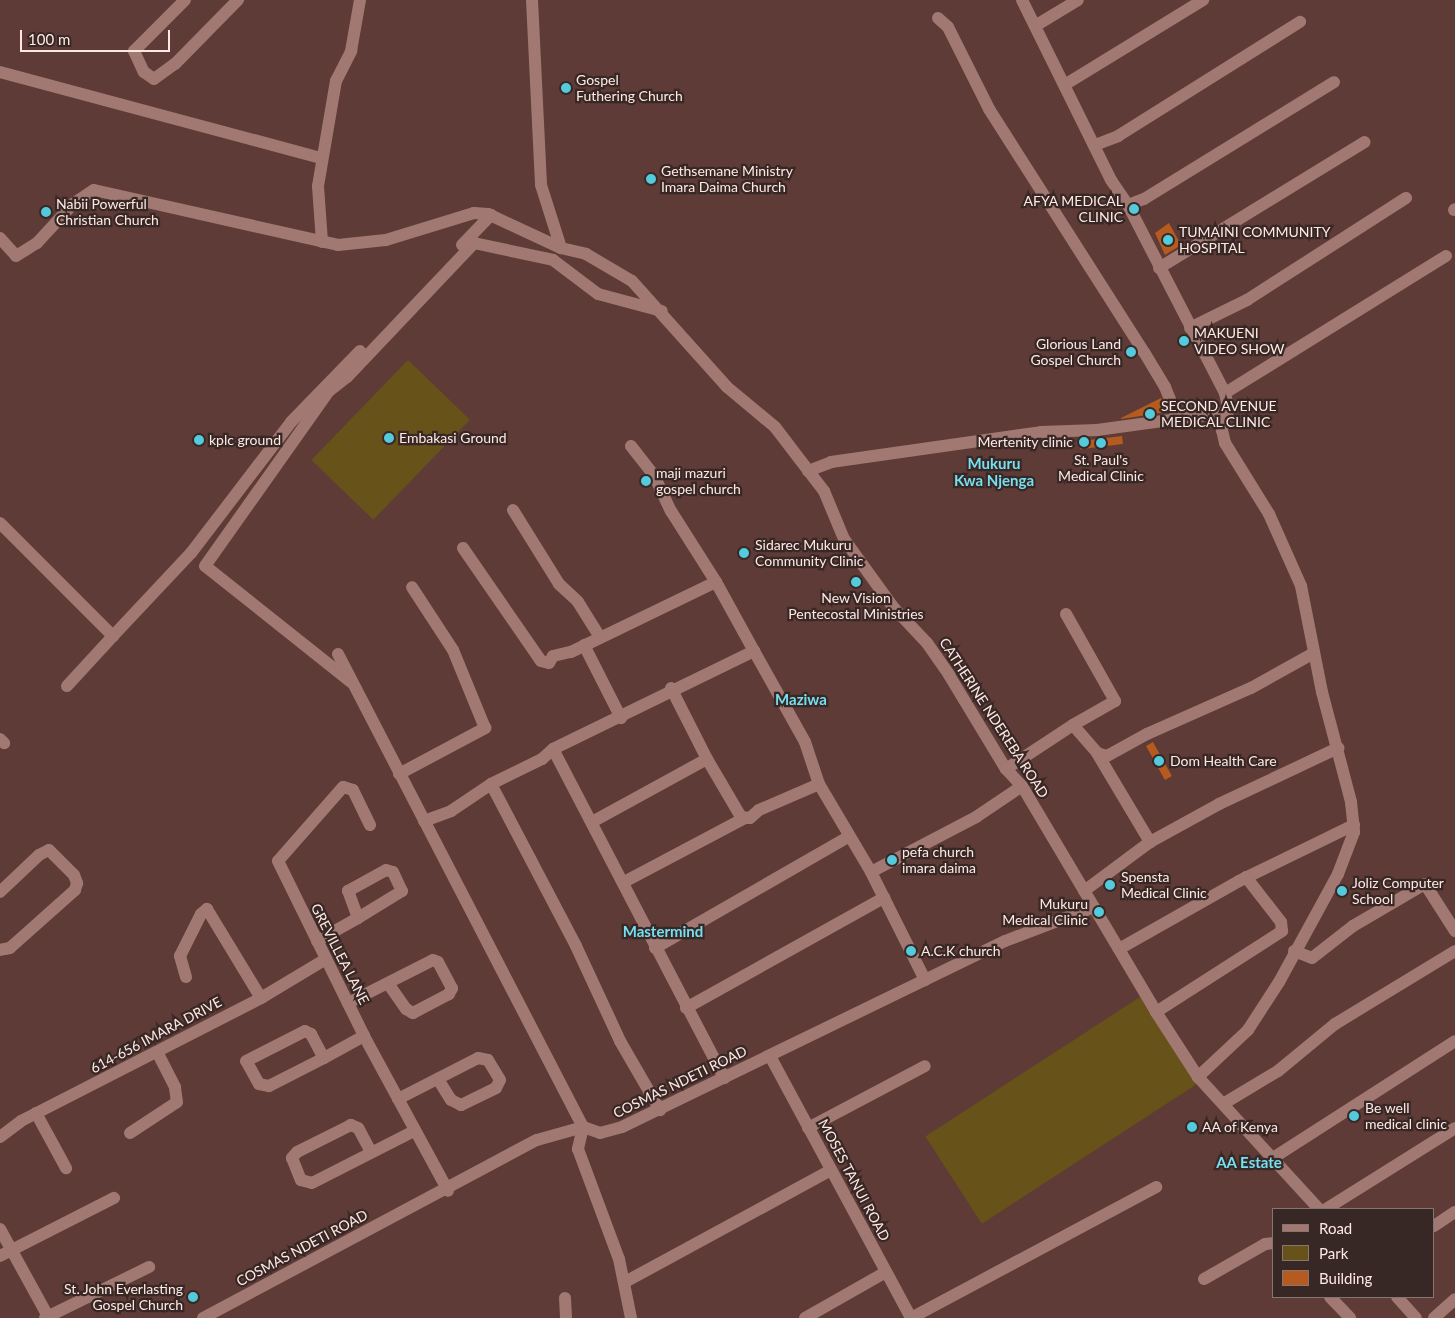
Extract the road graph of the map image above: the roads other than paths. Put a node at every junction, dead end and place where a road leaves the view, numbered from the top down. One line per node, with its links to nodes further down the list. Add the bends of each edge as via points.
1 (185, 0): 2 (street, via 134,51 144,72 153,79 158,79)
2 (238, 0)
3 (360, 0): 16 (street, via 352,52 336,81)
4 (532, 0): 22 (street, via 541,185)
5 (1022, 0): 10 (street)
6 (1078, 0): 10 (street)
7 (1203, 0): 13 (street)
8 (938, 18): 29 (street, via 948,27 989,109 1165,387)
9 (1300, 22): 15 (street, via 1118,136)
10 (1035, 26): 13 (street)
11 (0, 72): 16 (street)
12 (1334, 82): 18 (street, via 1144,200)
13 (1066, 84): 15 (street)
14 (1365, 142): 24 (street)
15 (1094, 145): 18 (street)
16 (322, 158): 21 (street, via 318,205)
17 (1406, 198): 26 (street, via 1247,300)
18 (1128, 205): 24 (street)
19 (491, 215): 21 (street, via 474,213 386,240 338,245); 22 (street, CATHERINE NDEREBA ROAD); 38 (street, via 291,422 192,552)
20 (0, 238): 21 (street, via 16,256 37,243 73,204 94,190)
21 (322, 242)
22 (561, 248): 25 (street, CATHERINE NDEREBA ROAD, via 608,264)
23 (1446, 256): 27 (street)
24 (1160, 268): 26 (street)
25 (662, 311): 31 (street, CATHERINE NDEREBA ROAD, via 727,387 774,427); 44 (street, via 598,294 553,260 474,243 347,377 330,390 206,566)
26 (1190, 328): 27 (street)
27 (1225, 393): 28 (street)
28 (1228, 412): 29 (street); 42 (street, via 1222,430 1225,443 1286,546 1301,586)
29 (1178, 420): 31 (street, via 1041,432 831,462)
30 (631, 446): 35 (street, via 654,475 671,511)
31 (808, 471): 53 (street, CATHERINE NDEREBA ROAD, via 824,491 844,539 893,607 938,659)
32 (513, 510): 39 (street, via 559,584 578,602)
33 (0, 523): 38 (street)
34 (463, 548): 40 (street, via 541,661 550,662 553,656)
35 (716, 582): 39 (street); 41 (street)
36 (412, 587): 54 (street, via 453,650 485,728)
37 (1066, 614): 48 (street, via 1115,701)
38 (113, 636): 45 (street)
39 (599, 636): 40 (street)
40 (584, 645): 47 (street)
41 (754, 651): 46 (street); 56 (street, via 805,742)
42 (1314, 653): 50 (street); 51 (street, via 1251,688 1107,756)
43 (338, 654): 44 (street)
44 (351, 682): 54 (street)
45 (67, 686)
46 (671, 688): 47 (street); 52 (street)
47 (621, 718): 49 (street)
48 (1073, 725): 51 (street); 53 (street)
49 (553, 748): 55 (street, via 542,759); 60 (street)
50 (1338, 748): 62 (street); 64 (street, via 1219,804)
51 (1096, 753): 64 (street)
52 (707, 759): 58 (street, via 738,814); 60 (street)
53 (1006, 768): 57 (street, CATHERINE NDEREBA ROAD)
54 (399, 774): 59 (street)
55 (491, 784): 59 (street, via 451,811); 99 (street, via 576,946 620,1040)
56 (819, 784): 58 (street); 63 (street)
57 (1022, 786): 65 (street, via 976,816); 68 (street, CATHERINE NDEREBA ROAD)
58 (745, 818): 67 (street)
59 (424, 822): 101 (street)
60 (592, 822): 67 (street)
61 (370, 825): 74 (street, GREVILLEA LANE, via 353,790 344,787 279,857 279,865)
62 (1354, 826): 66 (street); 78 (street, via 1338,874)
63 (848, 837): 65 (street); 75 (street)
64 (1150, 842): 68 (street)
65 (871, 872): 70 (street)
66 (1246, 877): 76 (street); 87 (street, via 1281,922 1282,931)
67 (624, 882): 75 (street)
68 (1084, 891): 71 (street, CATHERINE NDEREBA ROAD)
69 (0, 892): 77 (street, via 39,855 52,852 74,875 76,887 10,948)
70 (884, 898): 82 (street); 86 (street)
71 (1094, 906): 76 (street, CATHERINE NDEREBA ROAD); 82 (street, COSMAS NDETI ROAD, via 1022,933)
72 (358, 918): 74 (street)
73 (1455, 931): 78 (street, via 1424,884 1353,926 1312,958)
74 (317, 941): 80 (street, GREVILLEA LANE)
75 (655, 948): 86 (street)
76 (1119, 949): 87 (street, CATHERINE NDEREBA ROAD)
77 (0, 950)
78 (1294, 951): 94 (street, via 1259,1016)
79 (1455, 951): 98 (street, via 1342,1020 1278,1071)
80 (326, 960): 84 (street, 614-656 IMARA DRIVE); 85 (street, GREVILLEA LANE)
81 (184, 973): 84 (street, via 180,956 201,914 210,910)
82 (925, 980): 91 (street, COSMAS NDETI ROAD)
83 (389, 985): 83 (street, via 406,1009 413,1012 449,994 452,988 438,962 433,960); 85 (street)
84 (261, 998): 90 (street, 614-656 IMARA DRIVE)
85 (348, 1003): 88 (street, GREVILLEA LANE)
86 (686, 1008): 95 (street)
87 (1156, 1012): 94 (street, CATHERINE NDEREBA ROAD)
88 (364, 1036): 92 (street); 97 (street, GREVILLEA LANE)
89 (1455, 1041): 108 (street)
90 (157, 1052): 100 (street, 614-656 IMARA DRIVE); 106 (street, via 175,1087 177,1102)
91 (770, 1056): 95 (street, COSMAS NDETI ROAD); 103 (street, MOSES TANUI ROAD)
92 (324, 1058): 92 (street, via 305,1031 252,1056 246,1064 259,1084 265,1086)
93 (925, 1066): 103 (street)
94 (1198, 1077): 98 (street, CATHERINE NDEREBA ROAD)
95 (724, 1078): 99 (street, COSMAS NDETI ROAD)
96 (438, 1079): 96 (street, via 451,1100 461,1104 496,1088 500,1080 488,1060 482,1057); 97 (street)
97 (398, 1099): 105 (street, GREVILLEA LANE)
98 (1223, 1104): 108 (street, CATHERINE NDEREBA ROAD)
99 (660, 1110): 101 (street, COSMAS NDETI ROAD, via 612,1132 591,1132)
100 (36, 1113): 102 (street, 614-656 IMARA DRIVE); 109 (street)
101 (583, 1126): 112 (street, COSMAS NDETI ROAD, via 537,1140); 124 (street, via 578,1149)
102 (3, 1128)
103 (808, 1128): 110 (street, MOSES TANUI ROAD)
104 (1455, 1128): 115 (street)
105 (414, 1131): 107 (street); 112 (street, GREVILLEA LANE)
106 (130, 1133)
107 (371, 1152): 107 (street, via 312,1183 301,1180 294,1165 296,1152 351,1125 358,1128)
108 (1273, 1158): 114 (street, CATHERINE NDEREBA ROAD)
109 (66, 1168)
110 (831, 1170): 122 (street, MOSES TANUI ROAD); 124 (street)
111 (1156, 1187): 136 (street)
112 (448, 1191): 129 (street, COSMAS NDETI ROAD, via 350,1237)
113 (114, 1198): 120 (street)
114 (1318, 1208)
115 (1328, 1208)
116 (1455, 1212): 117 (street)
117 (1435, 1225)
118 (0, 1229): 120 (street)
119 (1272, 1243): 123 (street, via 1265,1244)
120 (5, 1254): 131 (street)
121 (149, 1267): 131 (street)
122 (886, 1272): 135 (street); 136 (street, MOSES TANUI ROAD)
123 (1204, 1279)
124 (625, 1282): 134 (street)
125 (565, 1298): 133 (street)
126 (1331, 1298): 137 (street)
127 (1398, 1298): 130 (street)
128 (1455, 1299): 138 (street)
129 (224, 1313): 132 (street, COSMAS NDETI ROAD)
130 (1410, 1317)
131 (47, 1318)
132 (203, 1318)
133 (566, 1318)
134 (630, 1318)
135 (805, 1318)
136 (911, 1318)
137 (1350, 1318)
138 (1434, 1318)

